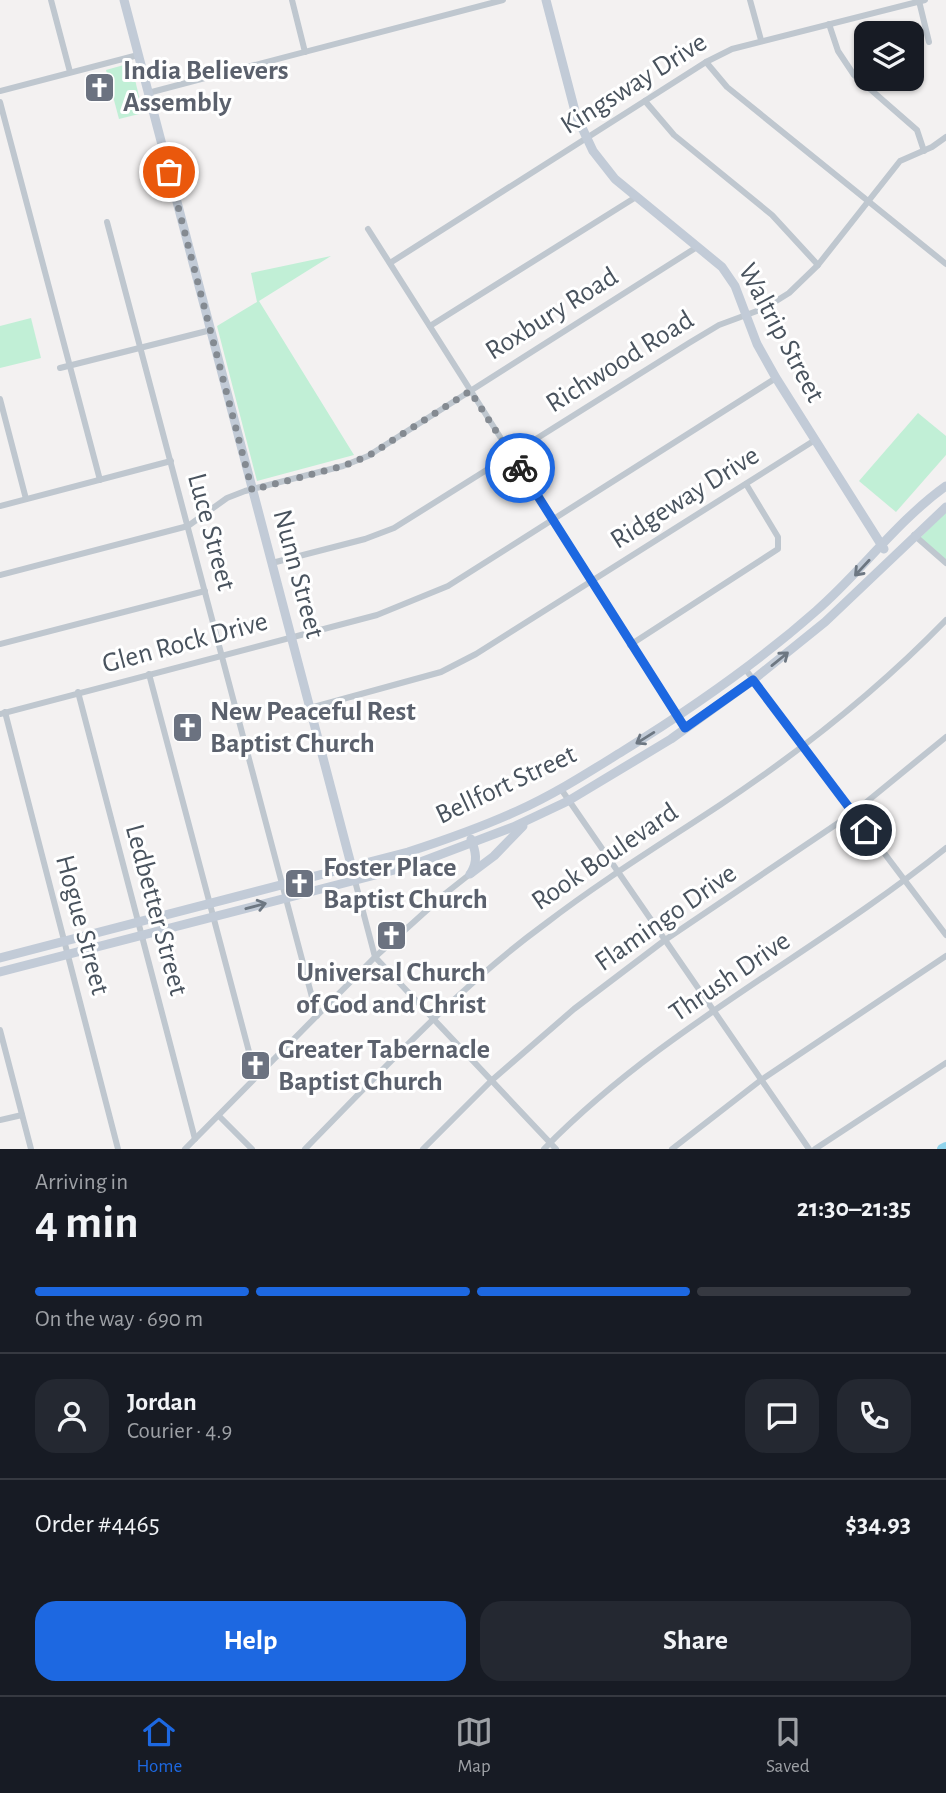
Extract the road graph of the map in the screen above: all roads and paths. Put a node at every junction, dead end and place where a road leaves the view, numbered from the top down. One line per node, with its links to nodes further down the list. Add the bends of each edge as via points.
1 (51, 0): 14 (street)
2 (124, 0): 12 (main road, Nunn Street)
3 (292, 0): 11 (street)
4 (503, 0): 11 (street)
5 (546, 0): 20 (main road, Waltrip Street)
6 (750, 0): 9 (street)
7 (922, 1): 8 (street, Kingsway Drive); 10 (street)
8 (829, 24): 9 (street, Kingsway Drive); 21 (street, via 838,51 854,75 917,130)
9 (761, 40): 13 (street, Kingsway Drive)
10 (929, 42)
11 (305, 52): 16 (street)
12 (138, 55): 14 (street); 16 (main road, Nunn Street)
13 (706, 62): 17 (street, Kingsway Drive); 23 (street, via 727,87)
14 (70, 72): 15 (street)
15 (0, 91)
16 (148, 93): 32 (main road, Nunn Street)
17 (645, 101): 20 (street, Kingsway Drive); 29 (street, via 674,135 772,215)
18 (0, 102): 34 (street)
19 (946, 137): 21 (street, Richwood Road)
20 (585, 138): 22 (main road, Waltrip Street, via 602,164); 27 (street, Kingsway Drive)
21 (924, 150): 23 (street, Richwood Road, via 900,161)
22 (636, 197): 26 (main road, Waltrip Street); 31 (street)
23 (868, 201): 28 (street); 29 (street, Richwood Road)
24 (107, 222): 33 (street, Luce Street)
25 (368, 229): 27 (street)
26 (697, 247): 30 (main road, Waltrip Street, via 722,267); 37 (street, Roxbury Road)
27 (390, 263): 31 (street)
28 (946, 264)
29 (818, 265): 30 (street, Richwood Road, via 789,293)
30 (747, 316): 36 (main road, Waltrip Street); 40 (street, Richwood Road, via 719,325)
31 (430, 326): 37 (street)
32 (211, 330): 33 (street); 45 (main road, Nunn Street)
33 (141, 348): 34 (street); 41 (street, Luce Street)
34 (68, 366): 35 (street); 42 (street)
35 (60, 368)
36 (776, 378): 39 (main road, Waltrip Street); 49 (street, Glen Rock Drive)
37 (470, 391): 40 (street); 45 (street, Roxbury Road, via 368,456)
38 (0, 399): 46 (street)
39 (815, 440): 43 (street, Ridgeway Drive); 52 (main road, Waltrip Street)
40 (512, 455): 49 (street); 54 (street, Richwood Road, via 394,528)
41 (171, 461): 42 (street); 50 (street, Luce Street)
42 (100, 480): 46 (street)
43 (746, 484): 57 (street, Ridgeway Drive); 64 (street, via 778,537 778,549)
44 (944, 486): 52 (main road, Bellfort Street)
45 (252, 490): 50 (street, Roxbury Road, via 228,498); 54 (main road, Nunn Street)
46 (26, 499): 47 (street)
47 (0, 506)
48 (945, 506): 51 (main road, Bellfort Street)
49 (553, 519): 57 (street); 62 (street, Glen Rock Drive, via 427,596 377,615)
50 (188, 526): 56 (street, Roxbury Road); 58 (street, Luce Street)
51 (914, 535): 53 (main road, Bellfort Street); 55 (street)
52 (881, 547): 53 (main road, Waltrip Street); 59 (main road, Bellfort Street, one-way to 59)
53 (892, 556): 61 (main road, Bellfort Street)
54 (272, 563): 62 (main road, Nunn Street)
55 (946, 563)
56 (0, 575)
57 (591, 581): 64 (street); 70 (street, Ridgeway Drive, via 441,672)
58 (205, 591): 63 (street); 65 (street, Luce Street)
59 (816, 611): 61 (main road); 66 (main road, Bellfort Street)
60 (946, 620): 75 (street, Rook Boulevard, via 894,671)
61 (825, 622): 68 (main road, Bellfort Street, one-way to 61)
62 (291, 637): 65 (street, Glen Rock Drive); 70 (main road, Nunn Street)
63 (0, 644)
64 (631, 645): 72 (street)
65 (222, 655): 67 (street, Glen Rock Drive); 90 (street, Luce Street)
66 (746, 670): 68 (street); 72 (main road, Bellfort Street)
67 (149, 674): 69 (street, Glen Rock Drive); 92 (street)
68 (753, 680): 73 (main road, Bellfort Street); 75 (street)
69 (78, 692): 71 (street, Glen Rock Drive); 94 (street, Ledbetter Street)
70 (310, 708): 85 (main road, Nunn Street)
71 (2, 713): 98 (street, Hogue Street)
72 (678, 717): 73 (street); 76 (main road, Bellfort Street, one-way to 76)
73 (685, 728): 77 (main road, Bellfort Street)
74 (946, 737): 78 (street, Flamingo Drive)
75 (802, 746): 78 (street); 86 (street, Rook Boulevard)
76 (561, 789): 77 (street); 80 (main road, Bellfort Street)
77 (568, 801): 79 (main road, Bellfort Street); 86 (street)
78 (853, 813): 89 (street); 97 (street, Flamingo Drive)
79 (532, 818): 81 (main road, Bellfort Street); 84 (main road)
80 (468, 832): 81 (main road); 85 (main road, Bellfort Street)
81 (473, 843): 83 (main road); 88 (main road, Bellfort Street)
82 (946, 848): 89 (street, Thrush Drive)
83 (476, 856): 84 (main road); 87 (main road)
84 (487, 862): 87 (main road)
85 (352, 868): 88 (main road, Nunn Street); 90 (main road, Bellfort Street)
86 (617, 871): 97 (street); 106 (street, Rook Boulevard, via 513,948)
87 (470, 874): 101 (street)
88 (355, 880): 91 (main road, Bellfort Street); 101 (street, Nunn Street)
89 (905, 881): 95 (street); 104 (street, Thrush Drive)
90 (282, 885): 91 (street, Luce Street); 92 (main road, Bellfort Street)
91 (285, 898): 93 (main road, Bellfort Street, one-way to 91); 105 (street, Luce Street)
92 (209, 903): 93 (street); 94 (main road, Bellfort Street)
93 (213, 917): 96 (main road, Bellfort Street); 110 (street, via 252,1063)
94 (136, 922): 96 (street, Ledbetter Street); 98 (main road, Bellfort Street)
95 (946, 935)
96 (140, 936): 99 (main road, Bellfort Street); 116 (street, Ledbetter Street)
97 (665, 940): 104 (street); 112 (street, Flamingo Drive)
98 (64, 942): 99 (street, Hogue Street); 102 (main road, Bellfort Street)
99 (68, 954): 103 (main road, Bellfort Street); 119 (street, Hogue Street)
100 (946, 956): 111 (street)
101 (375, 957): 105 (street); 106 (street)
102 (0, 958)
103 (0, 972)
104 (713, 1011): 111 (street); 117 (street, Thrush Drive, via 633,1070)
105 (317, 1016): 110 (street)
106 (432, 1020): 112 (street); 122 (street, Rook Boulevard)
107 (0, 1030): 108 (street)
108 (2, 1046): 113 (street)
109 (946, 1063): 128 (street)
110 (259, 1072): 114 (street)
111 (761, 1080): 126 (street); 127 (street)
112 (491, 1081): 117 (street); 123 (street, Flamingo Drive)
113 (23, 1115): 115 (street); 118 (street)
114 (219, 1116): 116 (street); 121 (street)
115 (0, 1120)
116 (195, 1139): 120 (street)
117 (550, 1143): 124 (street, Thrush Drive); 125 (street)
118 (31, 1149)
119 (118, 1149)
120 (186, 1149)
121 (252, 1149)
122 (305, 1149)
123 (423, 1149)
124 (544, 1149)
125 (556, 1149)
126 (672, 1149)
127 (809, 1149)
128 (815, 1149)

